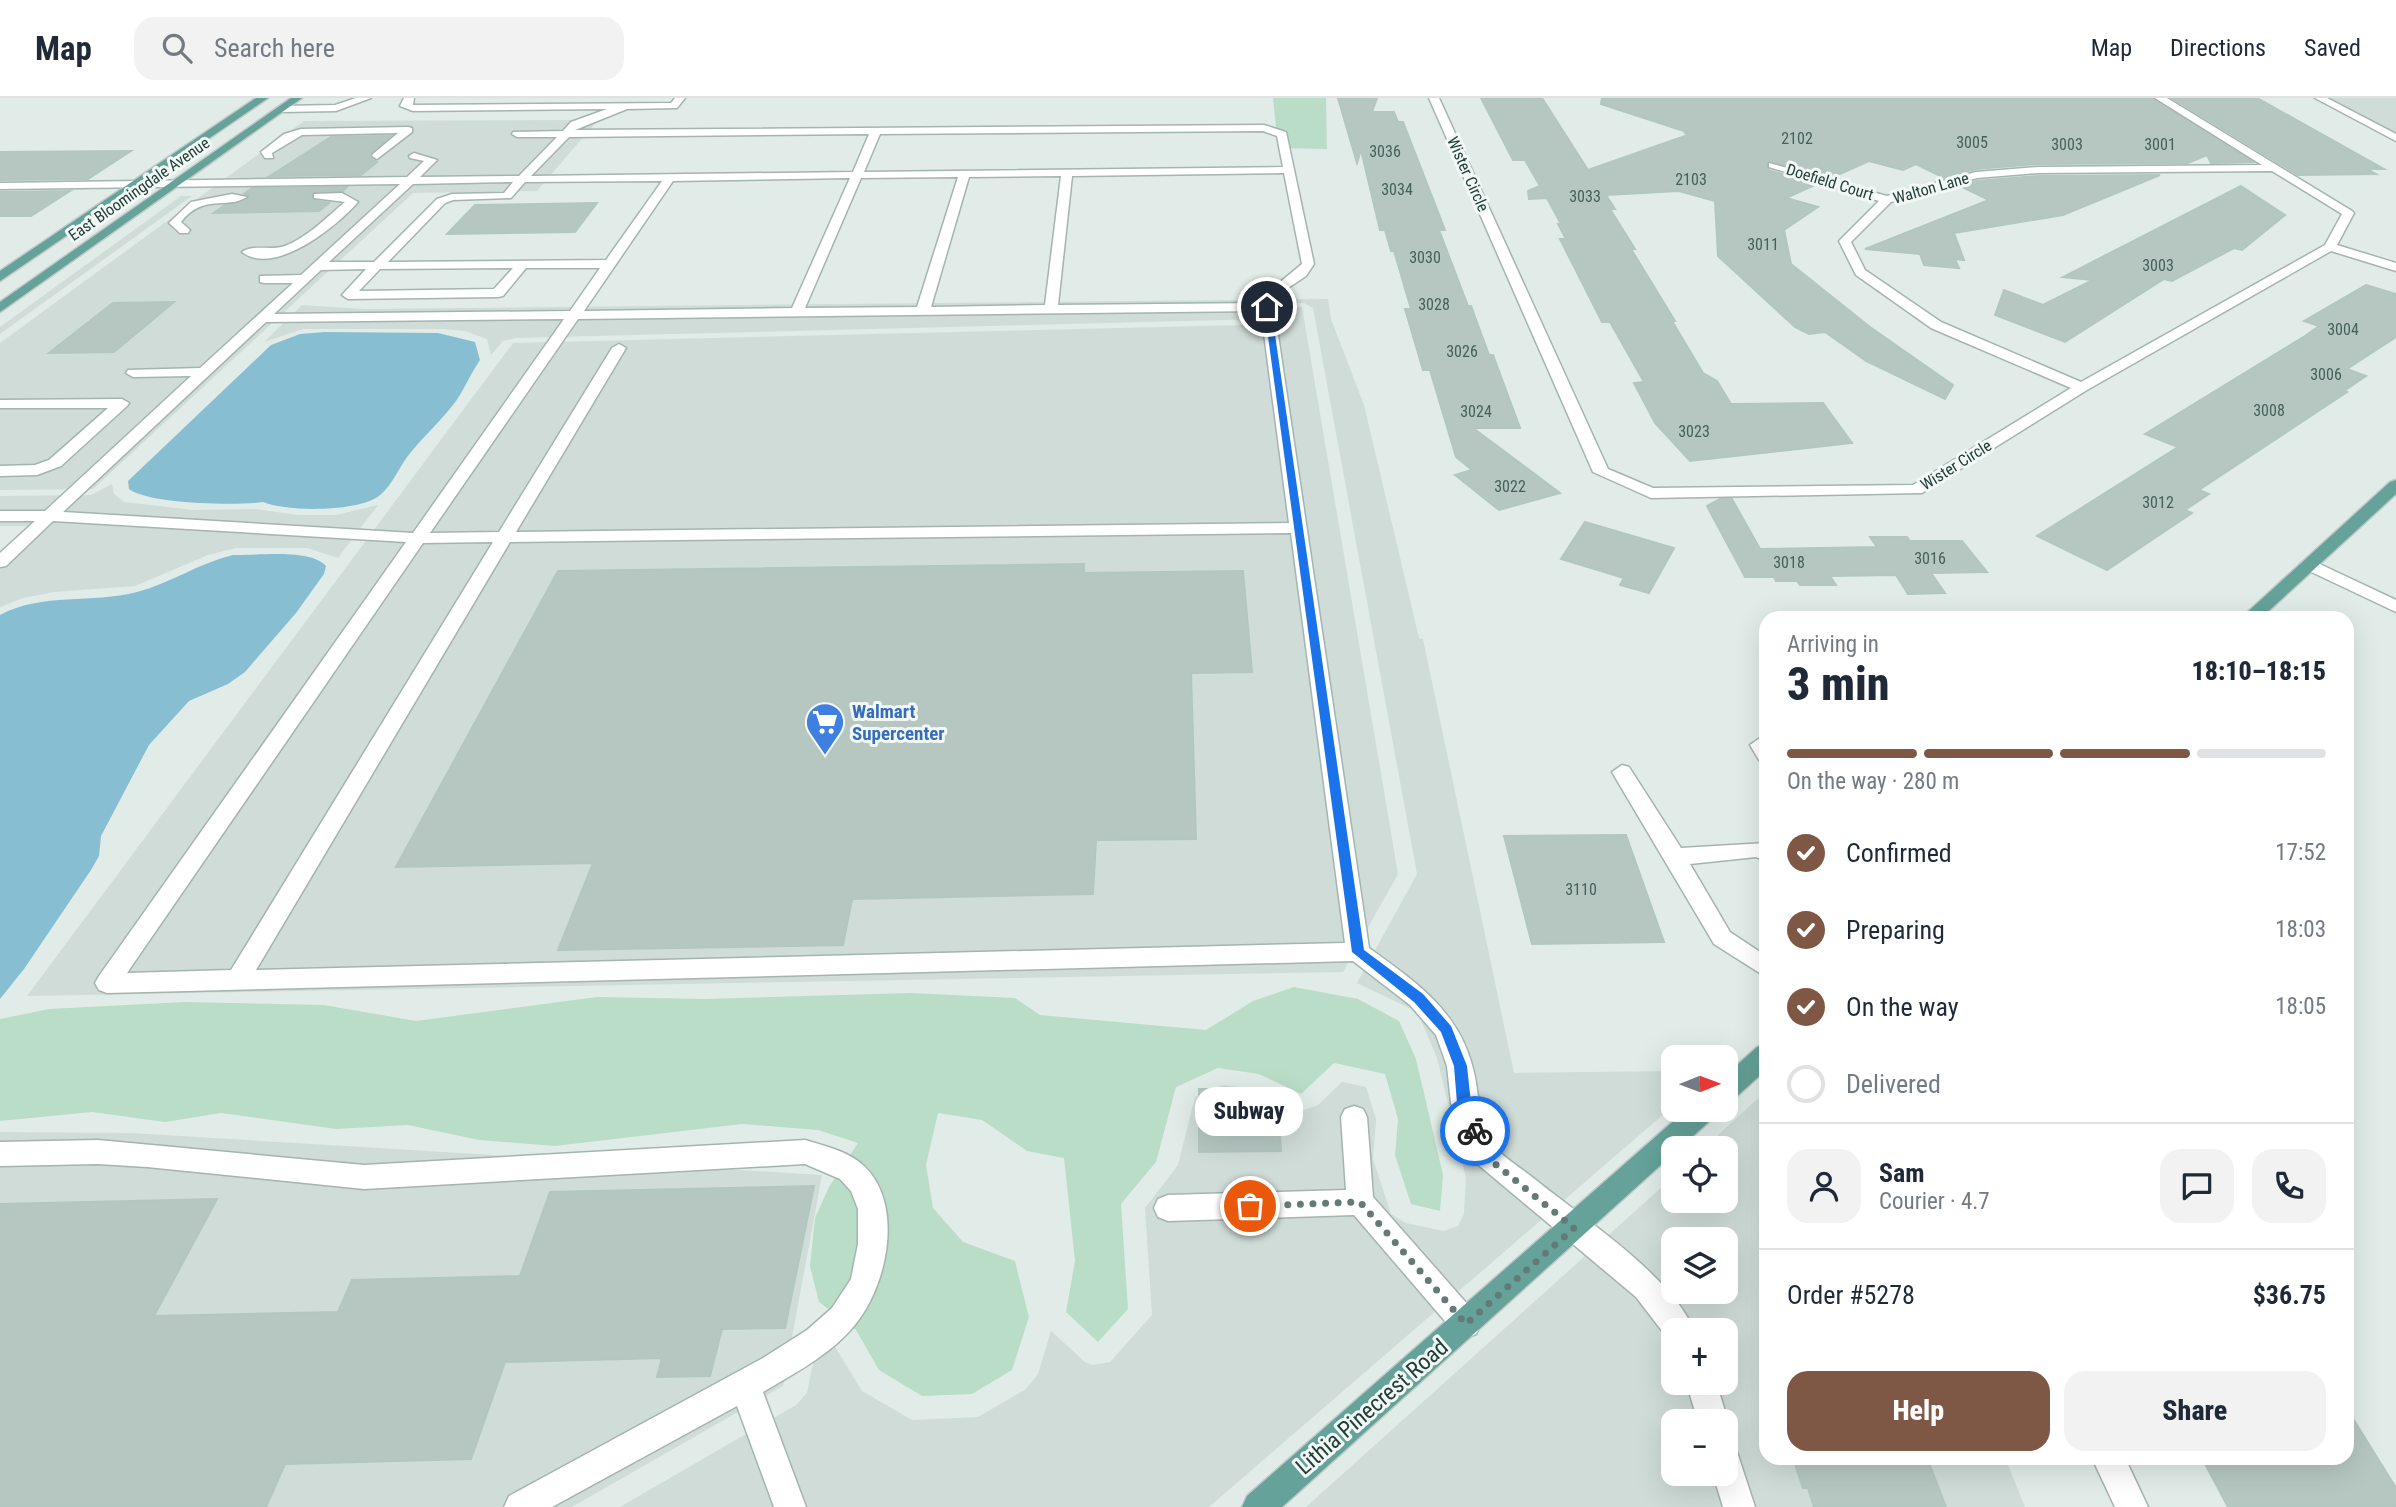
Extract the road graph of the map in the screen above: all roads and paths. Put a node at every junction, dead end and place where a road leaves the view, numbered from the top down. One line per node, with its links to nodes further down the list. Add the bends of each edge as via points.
1 (263, 98): 29 (main road, East Bloomingdale Avenue)
2 (297, 98): 11 (main road, East Bloomingdale Avenue)
3 (366, 98): 11 (street, via 336,108)
4 (409, 98): 9 (street, via 405,106 413,108)
5 (680, 98): 10 (street, via 674,106)
6 (1434, 98): 56 (street, Wister Circle, via 1601,472 1651,493 1916,490)
7 (2160, 98): 21 (street)
8 (2320, 98): 16 (street)
9 (562, 107): 10 (street); 12 (street, via 572,113)
10 (624, 107): 12 (street)
11 (282, 109): 30 (main road, East Bloomingdale Avenue)
12 (575, 124): 15 (street)
13 (876, 131): 15 (street); 22 (street, via 1264,128 1282,134); 25 (street)
14 (517, 134): 15 (street)
15 (566, 134): 26 (street)
16 (2396, 138)
17 (269, 156): 18 (street, via 266,152 301,132 408,130)
18 (377, 156)
19 (414, 156): 28 (street, via 432,160)
20 (1773, 164): 34 (street, Doefield Court)
21 (2275, 168): 34 (street, Walton Lane, via 1989,174); 36 (street, via 2348,213)
22 (1290, 170): 23 (street); 46 (street, via 1308,264)
23 (1067, 173): 24 (street); 48 (street)
24 (964, 174): 25 (street); 49 (street)
25 (857, 175): 27 (street); 50 (street)
26 (522, 179): 27 (street); 28 (street); 40 (street, via 507,196 441,201)
27 (668, 180): 39 (street)
28 (408, 181): 30 (street); 41 (street)
29 (136, 184): 30 (street); 31 (street); 43 (main road, East Bloomingdale Avenue)
30 (178, 184): 47 (main road, East Bloomingdale Avenue)
31 (0, 186)
32 (303, 196): 37 (street, via 342,196 352,202 296,248 270,254)
33 (250, 197): 35 (street, via 215,198 195,205 175,223)
34 (1887, 200): 56 (street, Walton Lane, via 1845,240 1860,272 1936,324)
35 (184, 230)
36 (2330, 247): 42 (street); 56 (street, Wister Circle)
37 (248, 252)
38 (523, 264): 39 (street); 40 (street); 40 (street, via 498,293 348,295)
39 (609, 264): 51 (street)
40 (376, 265): 41 (street)
41 (317, 266): 45 (street)
42 (2396, 267)
43 (0, 277)
44 (264, 279): 45 (street)
45 (303, 279): 52 (street)
46 (1267, 307): 48 (street); 62 (street)
47 (0, 308)
48 (1051, 309): 49 (street)
49 (923, 310): 50 (street)
50 (797, 312): 51 (street)
51 (574, 315): 52 (street); 63 (street)
52 (262, 318): 54 (street)
53 (620, 348): 64 (street)
54 (203, 372): 55 (street); 61 (street)
55 (133, 373)
56 (2082, 387)
57 (0, 404): 58 (street, via 122,403 55,463 37,470)
58 (0, 471)
59 (2396, 485): 66 (main road)
60 (0, 516): 61 (street)
61 (50, 516): 63 (street); 65 (street)
62 (1298, 528): 64 (street); 72 (street)
63 (418, 538): 64 (street); 74 (street, via 107,983)
64 (502, 538): 74 (street)
65 (0, 562)
66 (2309, 564): 67 (street); 68 (main road)
67 (2396, 607)
68 (2258, 611)
69 (1622, 772): 71 (street)
70 (1759, 849): 71 (street)
71 (1675, 857): 73 (street, via 1722,938)
72 (1358, 952): 74 (street); 82 (street, via 1419,998 1446,1030 1460,1066 1464,1103 1483,1154)
73 (1759, 963)
74 (238, 979)
75 (1759, 1060): 76 (main road)
76 (1738, 1079)
77 (1354, 1117): 80 (street)
78 (1691, 1122): 82 (main road, Lithia Pinecrest Road)
79 (0, 1154): 85 (street, via 146,1155 364,1177 805,1153 836,1160 862,1183 873,1215 871,1259 854,1304 806,1350)
80 (1360, 1202): 81 (street); 84 (street)
81 (1168, 1208)
82 (1574, 1228): 83 (street, via 1646,1287); 84 (main road, Lithia Pinecrest Road)
83 (1670, 1318)
84 (1466, 1324): 90 (main road, Lithia Pinecrest Road)
85 (746, 1385): 88 (street); 89 (street)
86 (2111, 1465): 92 (street)
87 (1733, 1486): 91 (street)
88 (520, 1507)
89 (790, 1507)
90 (1258, 1507)
91 (1739, 1507)
92 (2132, 1507)

